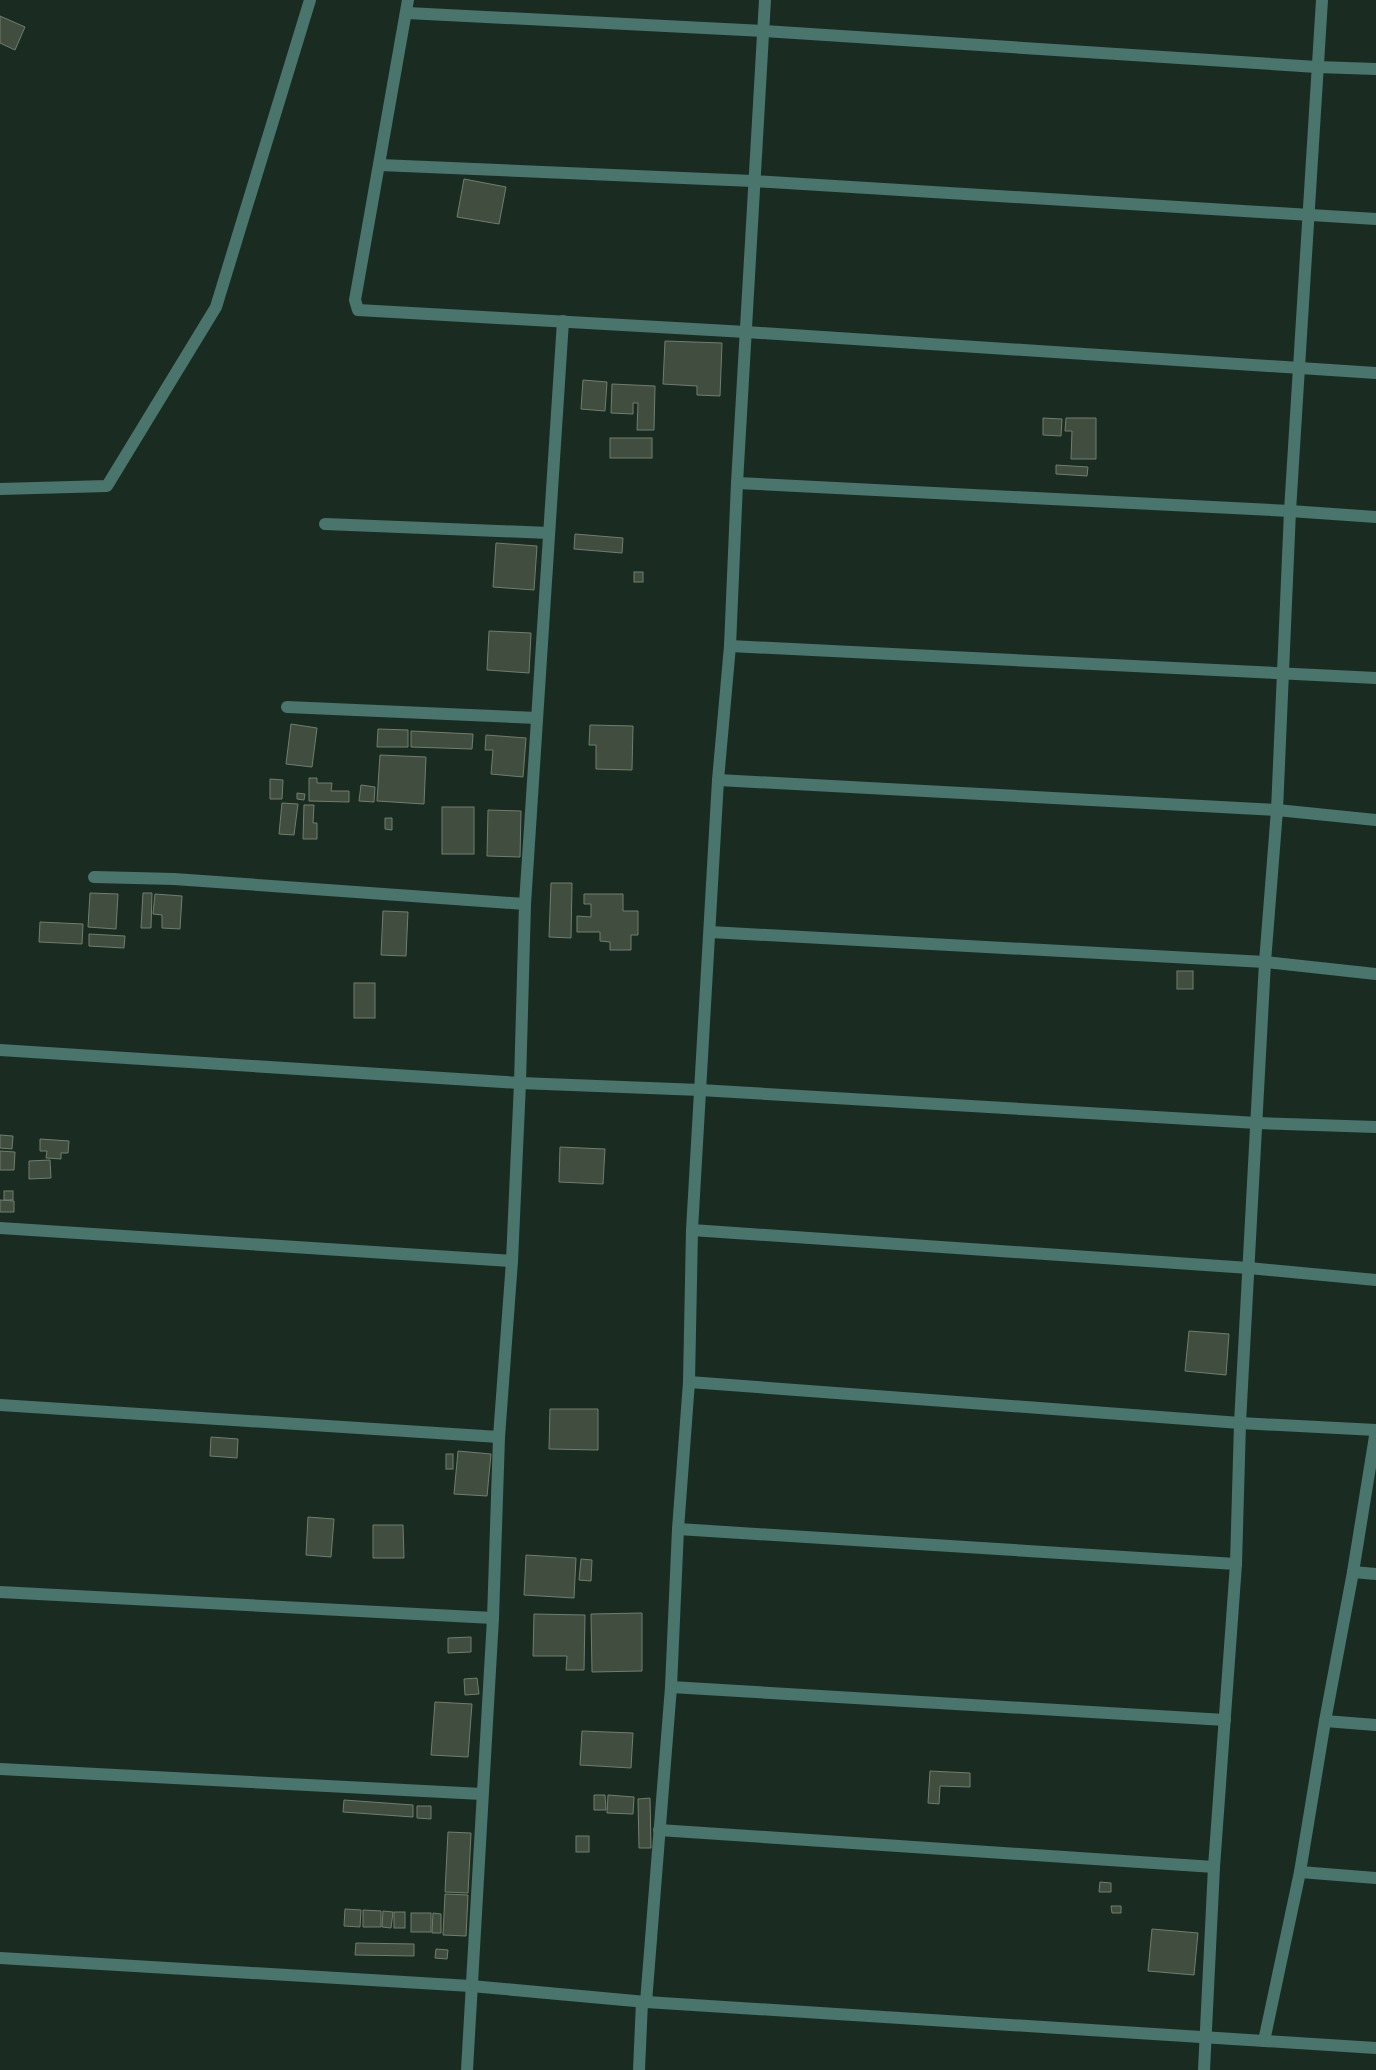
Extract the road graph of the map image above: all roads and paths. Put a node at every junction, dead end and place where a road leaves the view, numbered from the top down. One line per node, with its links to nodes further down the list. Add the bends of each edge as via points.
1 (310, 0): 17 (street, via 216,307 107,486)
2 (765, 0): 5 (street)
3 (1322, 0): 6 (street)
4 (408, 6): 5 (street); 8 (street)
5 (764, 31): 6 (street); 9 (street)
6 (1316, 67): 7 (street); 10 (street)
7 (1376, 69)
8 (380, 165): 9 (street); 12 (street, via 355,300 358,310)
9 (753, 181): 10 (street); 13 (street)
10 (1308, 216): 11 (street); 14 (street)
11 (1376, 219)
12 (563, 321): 13 (street); 21 (street)
13 (746, 332): 14 (street); 16 (street)
14 (1298, 367): 15 (street); 18 (street)
15 (1376, 373)
16 (737, 483): 18 (street); 22 (street)
17 (0, 489)
18 (1290, 511): 19 (street); 23 (street)
19 (1376, 518)
20 (325, 524): 21 (street)
21 (549, 533): 26 (street)
22 (730, 646): 23 (street); 27 (street)
23 (1283, 673): 24 (street); 28 (street)
24 (1376, 678)
25 (287, 707): 26 (street)
26 (537, 718): 31 (street)
27 (718, 780): 28 (street); 32 (street)
28 (1277, 810): 29 (street); 33 (street)
29 (1376, 820)
30 (94, 878): 31 (street, via 174,879)
31 (525, 904): 36 (street)
32 (710, 932): 33 (street); 37 (street)
33 (1265, 962): 34 (street); 38 (street)
34 (1376, 974)
35 (0, 1050): 36 (street)
36 (520, 1082): 37 (street); 42 (street)
37 (700, 1090): 38 (street); 41 (street)
38 (1257, 1123): 39 (street); 43 (street)
39 (1376, 1127)
40 (0, 1228): 42 (street)
41 (692, 1230): 43 (street); 45 (street)
42 (512, 1261): 49 (street)
43 (1249, 1268): 44 (street); 47 (street)
44 (1376, 1280)
45 (690, 1382): 47 (street); 50 (street)
46 (0, 1405): 49 (street)
47 (1240, 1423): 48 (street); 51 (street)
48 (1376, 1430): 52 (street)
49 (499, 1437): 55 (street)
50 (678, 1529): 51 (street); 56 (street)
51 (1236, 1564): 57 (street)
52 (1353, 1572): 53 (street); 58 (street)
53 (1376, 1574)
54 (0, 1592): 55 (street)
55 (493, 1618): 61 (street)
56 (671, 1688): 57 (street); 62 (street)
57 (1225, 1720): 63 (street)
58 (1325, 1721): 59 (street); 64 (street)
59 (1376, 1725)
60 (0, 1769): 61 (street)
61 (482, 1794): 67 (street)
62 (660, 1830): 63 (street); 68 (street)
63 (1214, 1867): 69 (street)
64 (1300, 1872): 65 (street); 70 (street)
65 (1376, 1878)
66 (0, 1958): 67 (street)
67 (471, 1986): 68 (street); 72 (street)
68 (644, 2002): 69 (street); 73 (street)
69 (1206, 2036): 70 (street); 74 (street)
70 (1264, 2042): 71 (street)
71 (1376, 2048)
72 (467, 2070)
73 (638, 2070)
74 (1204, 2070)

